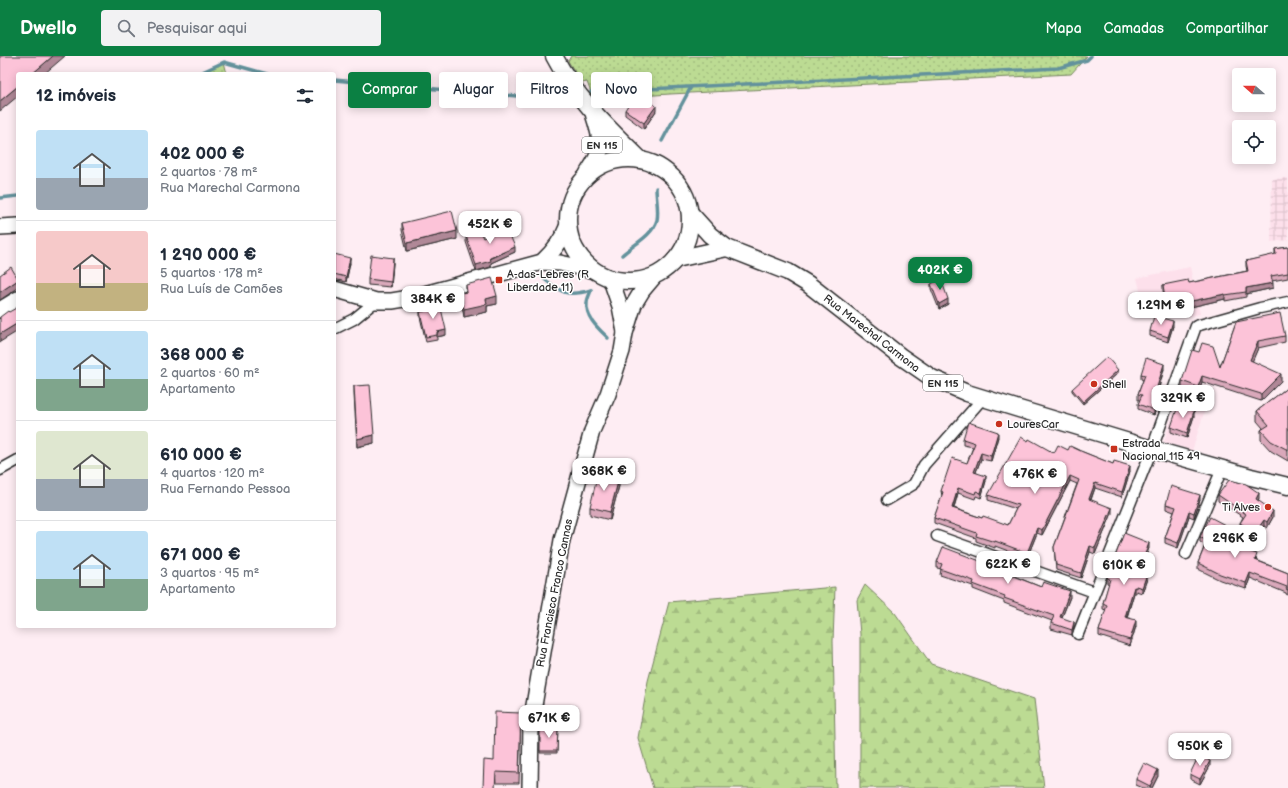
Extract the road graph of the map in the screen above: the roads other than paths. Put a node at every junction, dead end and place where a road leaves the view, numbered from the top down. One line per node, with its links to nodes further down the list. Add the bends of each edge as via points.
1 (554, 56): 2 (main road, EN 115, via 576,92)
2 (593, 112): 3 (main road, EN 115); 4 (main road, EN 115, via 602,145 595,162)
3 (641, 160): 4 (main road, EN 115, via 622,159 603,164); 5 (main road, EN 115, via 660,166 675,179 686,195)
4 (585, 176): 6 (main road, EN 115, via 573,194)
5 (691, 214): 9 (main road, Rua Marechal Carmona / EN 115, via 710,235); 10 (main road, EN 115, via 689,233 682,252)
6 (568, 225): 11 (street, via 563,239); 12 (main road, EN 115, via 577,255)
7 (16, 226): 8 (street)
8 (0, 227)
9 (727, 248): 10 (main road, EN 115); 22 (main road, Rua Marechal Carmona / EN 115, via 788,272 808,284 915,368 932,378)
10 (676, 259): 13 (main road, EN 115)
11 (542, 262): 12 (street); 17 (street, via 410,298)
12 (592, 270): 14 (main road, EN 115)
13 (653, 278): 14 (main road, EN 115, via 632,282); 21 (street, Rua Francisco Franco Cannas, via 634,304)
14 (611, 280): 21 (street, Rua Francisco Franco Cannas, via 620,306)
15 (336, 290): 17 (street)
16 (16, 300): 19 (street)
17 (376, 301): 20 (street, via 354,319)
18 (1288, 302): 23 (street, via 1196,326)
19 (0, 310)
20 (336, 328)
21 (625, 334): 35 (street, Rua Francisco Franco Cannas, via 608,394 592,431 562,540 531,723)
22 (983, 398): 23 (main road, Rua Marechal Carmona / EN 115); 30 (street, via 924,464 914,484)
23 (1152, 449): 25 (main road, Rua Marechal Carmona / EN 115); 33 (street)
24 (16, 461): 26 (street)
25 (1222, 469): 27 (main road, Rua Marechal Carmona / EN 115); 32 (street)
26 (0, 470)
27 (1251, 478): 28 (main road, Rua Marechal Carmona / EN 115); 29 (main road, Rua Marechal Carmona / EN 115)
28 (1288, 486)
29 (1288, 492)
30 (887, 500)
31 (937, 536): 33 (street)
32 (1186, 554)
33 (1094, 592): 34 (street)
34 (1078, 634)
35 (530, 788)

